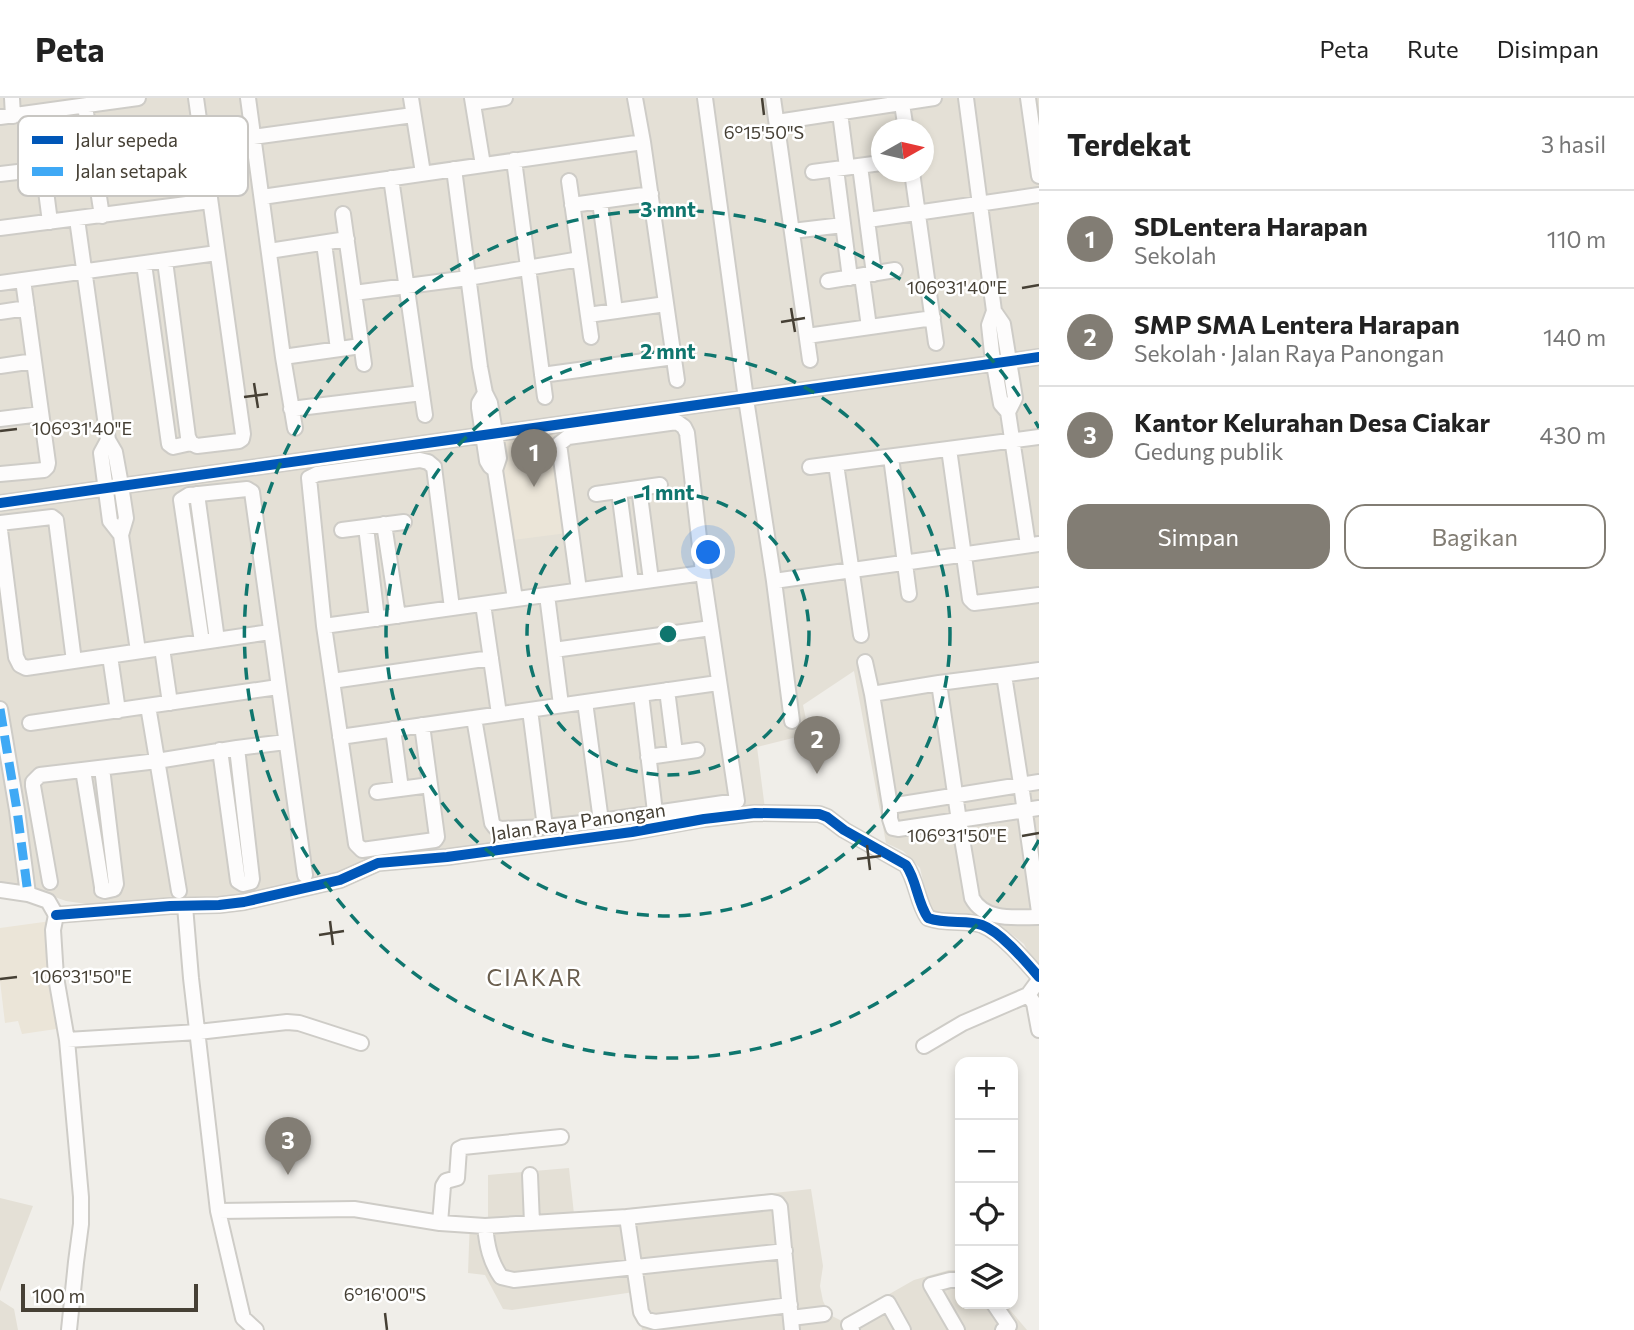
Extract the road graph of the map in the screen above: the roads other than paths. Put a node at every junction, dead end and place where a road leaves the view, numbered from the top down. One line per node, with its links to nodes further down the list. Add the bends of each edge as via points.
1 (12, 98): 21 (street)
2 (138, 98): 13 (street)
3 (196, 98): 24 (street)
4 (248, 98): 27 (street)
5 (411, 98): 20 (street)
6 (505, 98): 14 (street)
7 (635, 98): 28 (street)
8 (705, 98): 102 (street)
9 (773, 98): 26 (street)
10 (933, 98): 16 (street)
11 (966, 98): 50 (street)
12 (1028, 98): 38 (street)
13 (120, 99): 17 (street)
14 (473, 100): 31 (street)
15 (64, 103): 17 (street); 18 (street)
16 (902, 104): 19 (street); 25 (street)
17 (85, 106): 23 (street)
18 (36, 113): 21 (street); 22 (street)
19 (839, 113): 26 (street); 32 (street)
20 (414, 114): 27 (street); 36 (street)
21 (7, 116)
22 (36, 116)
23 (87, 116)
24 (199, 116)
25 (904, 119)
26 (777, 122): 60 (street)
27 (253, 137): 47 (street)
28 (643, 142): 29 (street); 42 (street)
29 (514, 160): 31 (street); 68 (street)
30 (871, 164): 32 (street)
31 (483, 165): 33 (street)
32 (848, 167): 35 (street); 56 (street); 58 (street)
33 (454, 169): 36 (street); 72 (street)
34 (18, 172): 37 (street)
35 (813, 172)
36 (423, 173): 39 (street)
37 (0, 174)
38 (1039, 176)
39 (391, 178): 47 (street); 76 (street)
40 (569, 181): 51 (street)
41 (914, 182): 52 (street)
42 (651, 194): 49 (street); 78 (street)
43 (1039, 195): 50 (street)
44 (47, 196): 57 (street)
45 (99, 196): 54 (street)
46 (209, 196): 48 (street)
47 (262, 197): 63 (street)
48 (210, 201): 54 (street); 64 (street)
49 (600, 202): 51 (street); 80 (street)
50 (980, 203): 52 (street); 81 (street)
51 (572, 205): 65 (street)
52 (918, 212): 56 (street); 84 (street)
53 (343, 214): 61 (street)
54 (102, 216): 55 (street)
55 (78, 219): 57 (street); 70 (street)
56 (867, 220): 71 (street)
57 (50, 222): 59 (street)
58 (843, 225): 60 (street); 71 (street)
59 (0, 228)
60 (792, 231): 86 (street)
61 (347, 239): 62 (street); 77 (street)
62 (324, 243): 63 (street); 90 (street)
63 (269, 251): 92 (street)
64 (218, 253): 66 (street); 114 (street, via 243,434 236,442)
65 (580, 259): 68 (street); 83 (street)
66 (165, 261): 67 (street); 114 (street)
67 (144, 264): 70 (street); 114 (street, via 167,439 173,447)
68 (528, 267): 72 (street); 100 (street)
69 (895, 270): 71 (street)
70 (85, 272): 73 (street); 120 (street, via 108,440 102,453 109,459)
71 (862, 276): 74 (street); 85 (street)
72 (468, 278): 76 (street); 109 (street)
73 (23, 280): 75 (street); 79 (street)
74 (828, 281)
75 (0, 283)
76 (406, 285): 77 (street); 103 (street)
77 (354, 293): 89 (street)
78 (666, 304): 80 (street); 93 (street)
79 (27, 308): 82 (street); 97 (street)
80 (615, 311): 83 (street)
81 (994, 311): 91 (street, via 1003,324); 95 (street, via 989,325)
82 (0, 312)
83 (588, 315): 87 (street)
84 (933, 318): 85 (street); 88 (street)
85 (869, 327): 86 (street)
86 (807, 336): 96 (street)
87 (591, 337)
88 (936, 343)
89 (361, 346): 90 (street); 98 (street)
90 (338, 349): 92 (street)
91 (1009, 355): 94 (street); 95 (street); 106 (street, via 1015,398)
92 (283, 357): 105 (street)
93 (674, 357): 100 (street); 101 (street)
94 (1039, 357)
95 (993, 358): 102 (street); 106 (street, via 1001,404)
96 (810, 360)
97 (34, 361): 99 (street); 107 (street)
98 (364, 364)
99 (0, 366)
100 (542, 375): 104 (street)
101 (677, 380)
102 (746, 392): 109 (street); 139 (street)
103 (422, 393): 105 (street); 108 (street)
104 (545, 397)
105 (291, 410): 111 (street)
106 (1008, 412): 113 (street)
107 (41, 414): 110 (street); 119 (street, via 47,467)
108 (425, 415)
109 (487, 417): 120 (street); 145 (street, via 487,461 495,470)
110 (0, 419)
111 (295, 428)
112 (1039, 437): 113 (street)
113 (1013, 440): 115 (street); 132 (street)
114 (191, 443)
115 (949, 449): 116 (street); 133 (street)
116 (891, 457): 117 (street); 134 (street)
117 (836, 464): 118 (street); 135 (street)
118 (810, 467)
119 (0, 474)
120 (113, 481): 125 (street); 157 (street, via 110,521 121,535)
121 (660, 485): 122 (street)
122 (639, 488): 123 (street); 137 (street)
123 (619, 491): 124 (street); 140 (street)
124 (596, 494)
125 (0, 503)
126 (404, 522): 128 (street)
127 (0, 523): 160 (street, via 55,520)
128 (384, 524): 129 (street); 148 (street)
129 (366, 527): 131 (street); 149 (street)
130 (0, 530): 138 (street)
131 (342, 530)
132 (1033, 545): 133 (street)
133 (964, 554): 134 (street); 144 (street, via 968,596 974,603)
134 (904, 563): 135 (street); 142 (street)
135 (850, 570): 139 (street); 153 (street)
136 (703, 573): 137 (street); 141 (street, via 687,433 677,422 568,437 559,444); 151 (street)
137 (651, 580): 140 (street)
138 (3, 581): 160 (street, via 20,665)
139 (774, 581): 180 (street)
140 (631, 583): 141 (street)
141 (579, 590): 143 (street)
142 (909, 594)
143 (547, 595): 145 (street); 156 (street)
144 (1039, 595)
145 (515, 599): 146 (street)
146 (483, 604): 147 (street); 159 (street)
147 (452, 608): 148 (street); 150 (street, via 434,467 420,460 394,463 309,478)
148 (398, 616): 149 (street)
149 (377, 619): 150 (street)
150 (324, 626): 164 (street)
151 (710, 628): 156 (street); 165 (street)
152 (270, 632): 154 (street); 154 (street, via 252,492 197,494 181,503); 167 (street)
153 (861, 635)
154 (210, 641): 155 (street)
155 (162, 648): 157 (street); 172 (street)
156 (554, 650): 173 (street)
157 (138, 651): 158 (street)
158 (110, 656): 160 (street); 176 (street)
159 (491, 658): 164 (street); 178 (street)
160 (74, 661)
161 (865, 662): 170 (street)
162 (1039, 670): 163 (street)
163 (1004, 675): 166 (street); 195 (street)
164 (332, 681): 184 (street)
165 (718, 683): 168 (street); 202 (street, via 737,801)
166 (939, 683): 170 (street); 199 (street)
167 (278, 687): 172 (street); 185 (street)
168 (667, 690): 169 (street); 189 (street)
169 (641, 694): 171 (street); 190 (street)
170 (872, 694): 200 (street)
171 (585, 702): 173 (street); 203 (street)
172 (170, 703): 174 (street)
173 (561, 705): 177 (street)
174 (148, 706): 176 (street); 191 (street)
175 (0, 709): 210 (street)
176 (118, 710): 181 (street)
177 (530, 710): 178 (street); 205 (street)
178 (499, 714): 179 (street)
179 (474, 718): 182 (street); 205 (street, via 492,823 501,829)
180 (792, 721)
181 (30, 723)
182 (422, 725): 183 (street); 196 (street)
183 (393, 729): 184 (street); 197 (street)
184 (340, 737): 196 (street, via 356,845 362,850 436,838)
185 (286, 742): 186 (street); 206 (street)
186 (237, 748): 187 (street); 187 (street, via 252,879 243,884 238,881)
187 (220, 750): 191 (street)
188 (697, 750): 189 (street)
189 (675, 753): 190 (street)
190 (648, 757): 202 (street)
191 (157, 761): 192 (street); 209 (street)
192 (102, 768): 193 (street); 193 (street, via 116,884 105,891)
193 (83, 770): 207 (street, via 40,775 33,782)
194 (1039, 782): 195 (street)
195 (1021, 784): 199 (street); 201 (street)
196 (430, 785): 197 (street)
197 (401, 789): 198 (street)
198 (377, 792)
199 (955, 795): 200 (street); 204 (street)
200 (890, 806): 204 (street, via 896,829)
201 (1032, 809): 204 (street); 213 (street)
202 (656, 813): 203 (street)
203 (600, 821): 205 (street)
204 (959, 821): 213 (street, via 975,903 1001,917)
205 (545, 827)
206 (305, 875)
207 (50, 882)
208 (0, 890): 210 (street)
209 (178, 891)
210 (27, 894): 212 (street, via 48,901)
211 (185, 906): 212 (street, Jalan Raya Panongan); 214 (street, Jalan Raya Panongan, via 244,902 340,880 378,863 755,813 819,814 906,865 928,918 983,925 1010,945); 217 (street)
212 (56, 915): 218 (street, via 57,977)
213 (1039, 915)
214 (1039, 978): 215 (street)
215 (1028, 995): 216 (street); 220 (street)
216 (1039, 1030)
217 (198, 1032): 218 (street); 219 (street, via 287,1022); 223 (street)
218 (67, 1040): 234 (street, via 82,1212)
219 (361, 1043)
220 (924, 1046)
221 (561, 1137): 225 (street, via 459,1149 457,1178 443,1186)
222 (530, 1175): 226 (street)
223 (218, 1210): 225 (street, via 354,1209); 235 (street, via 243,1318)
224 (627, 1217): 226 (street); 228 (street, via 772,1202 780,1207); 229 (street)
225 (440, 1223): 227 (street)
226 (532, 1223): 227 (street)
227 (485, 1226): 229 (street, via 487,1248 501,1277 514,1280)
228 (785, 1251): 229 (street); 233 (street)
229 (634, 1268): 233 (street, via 641,1312 654,1322)
230 (955, 1280): 238 (street, via 930,1285)
231 (997, 1309): 239 (street, via 1009,1326)
232 (824, 1314): 233 (street)
233 (791, 1318)
234 (69, 1330)
235 (256, 1330)
236 (852, 1330): 237 (street, via 849,1325 888,1303)
237 (903, 1330)
238 (957, 1330)
239 (1003, 1330)

